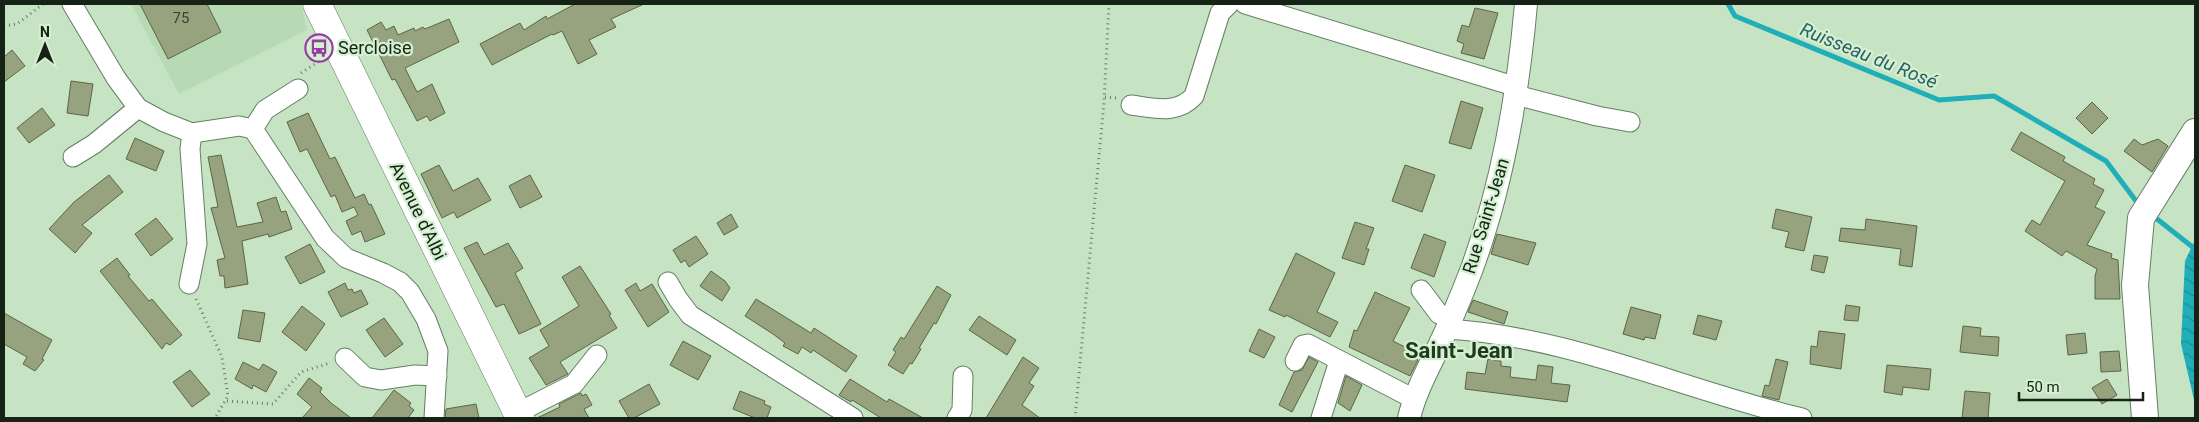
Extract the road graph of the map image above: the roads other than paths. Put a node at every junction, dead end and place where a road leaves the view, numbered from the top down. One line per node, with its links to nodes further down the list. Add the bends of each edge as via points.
1 (72, 4): 9 (street, via 116,78)
2 (317, 4): 26 (main road, Avenue d'Albi)
3 (1229, 4): 8 (street, via 1220,13 1194,96 1188,103 1169,109)
4 (1245, 4): 7 (street)
5 (1526, 4): 7 (street, Rue Saint-Jean)
6 (298, 89): 11 (street, via 265,110)
7 (1516, 91): 10 (street, via 1597,116); 18 (street, Rue Saint-Jean, via 1498,188 1472,270)
8 (1131, 105)
9 (138, 108): 13 (street); 14 (street)
10 (1630, 122)
11 (253, 129): 13 (street, via 239,126); 23 (street, via 325,238 346,258 384,273 410,292 426,319 438,351)
12 (2195, 132): 32 (main road, via 2145,211 2135,285)
13 (192, 133): 16 (street, via 190,149 197,244)
14 (74, 157)
15 (668, 282): 28 (street, via 690,314)
16 (189, 284)
17 (1421, 290): 18 (street)
18 (1449, 324): 25 (street, Rue Saint-Jean); 31 (street, via 1554,346)
19 (598, 355): 26 (street, via 574,384)
20 (346, 358): 23 (street, via 364,377 381,380 415,375)
21 (1295, 361): 22 (street, via 1303,346 1308,344)
22 (1340, 361): 25 (street); 30 (street)
23 (437, 376): 27 (street)
24 (963, 376): 29 (street, via 962,410)
25 (1412, 409)
26 (518, 416)
27 (434, 418)
28 (853, 418)
29 (957, 418)
30 (1321, 418)
31 (1802, 418)
32 (2145, 418)

